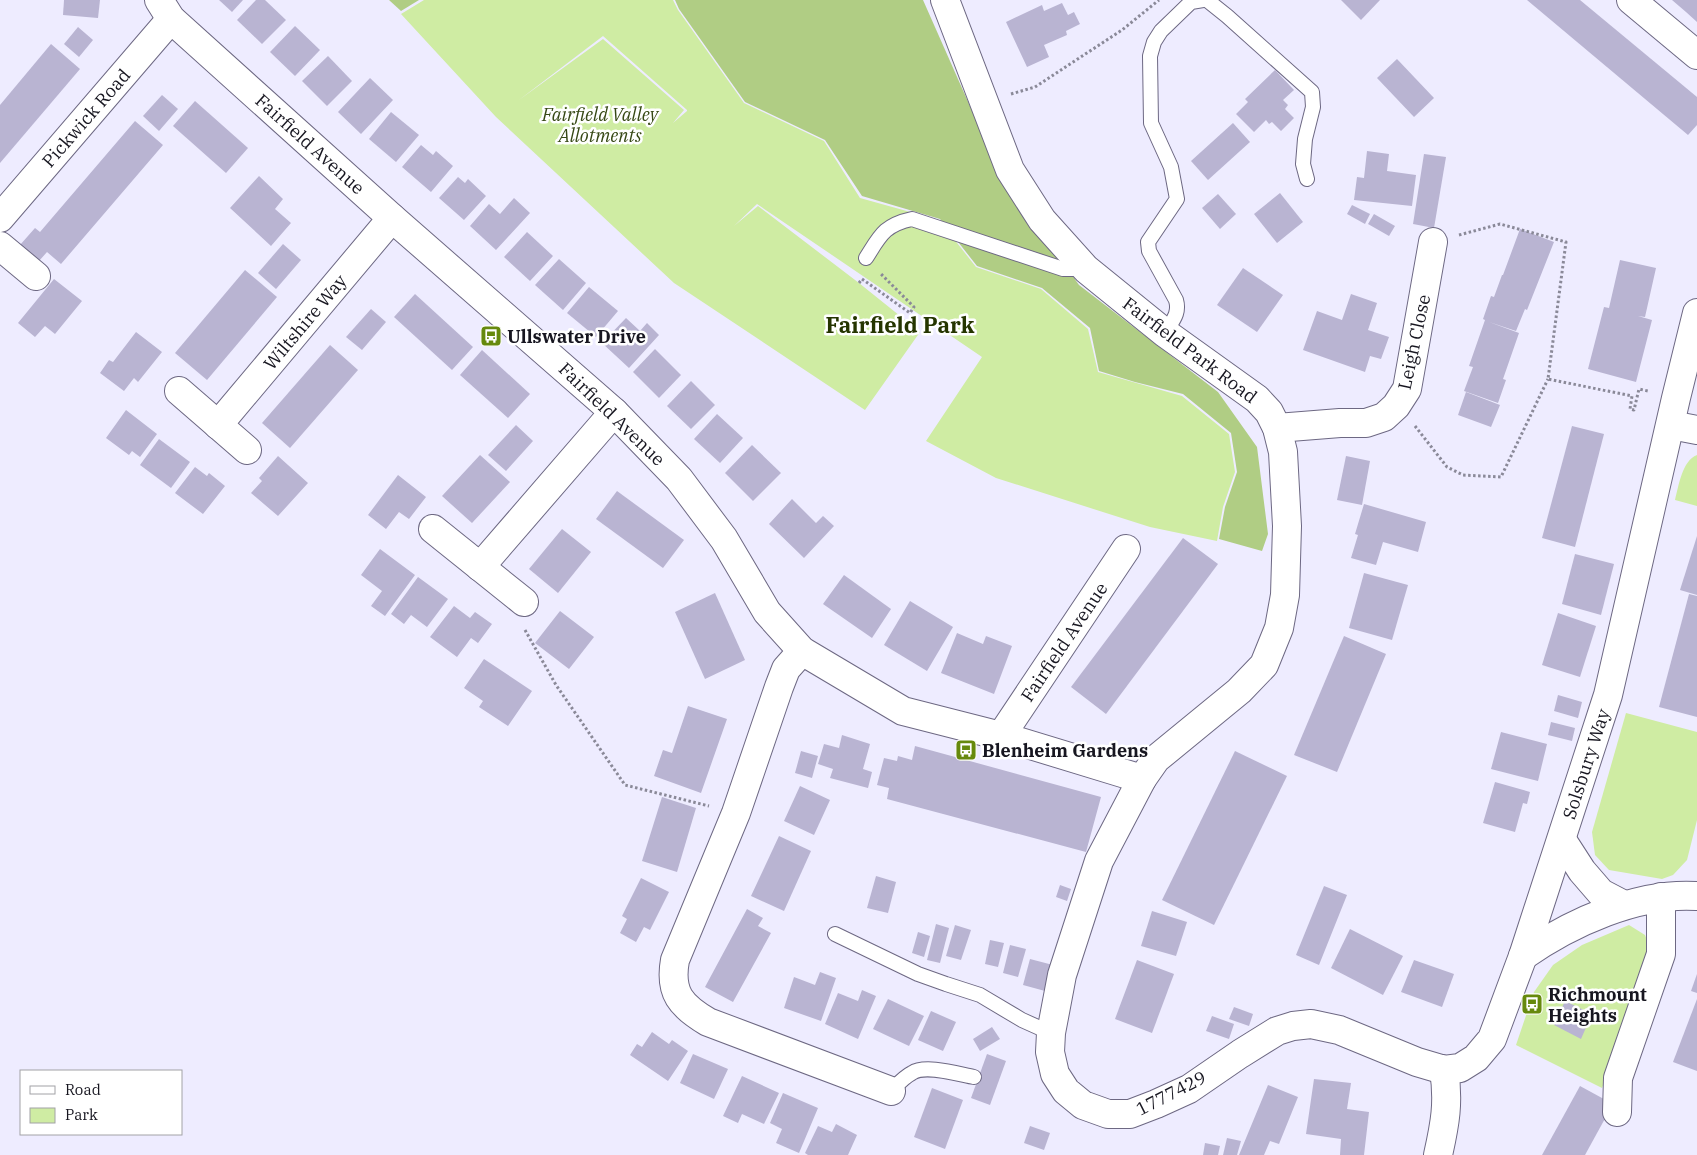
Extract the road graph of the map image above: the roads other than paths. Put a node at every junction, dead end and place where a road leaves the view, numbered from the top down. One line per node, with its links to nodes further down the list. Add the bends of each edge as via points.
1 (945, 0): 12 (street, Fairfield Park Road, via 1010,170 1042,220)
2 (1205, 0): 6 (lane, via 1312,92 1313,107 1303,164); 15 (lane, via 1191,2 1161,32 1150,56 1151,123 1171,167 1177,199 1148,242 1178,308)
3 (1631, 0): 5 (street)
4 (165, 10): 7 (street, Pickwick Road); 8 (street, Fairfield Avenue)
5 (1697, 55)
6 (1307, 179)
7 (0, 218)
8 (392, 218): 17 (street, Fairfield Avenue); 18 (street, Wiltshire Way)
9 (1434, 242): 20 (street, Leigh Close, via 1407,389 1396,406 1384,417 1366,423)
10 (0, 246): 13 (street)
11 (866, 258): 12 (lane, via 883,232 897,222 912,219 1063,269)
12 (1086, 270): 15 (street, Fairfield Park Road)
13 (36, 276)
14 (1697, 313): 19 (street, Solsbury Way)
15 (1165, 333): 20 (street, Fairfield Park Road, via 1257,399)
16 (179, 391): 18 (street)
17 (614, 412): 25 (street); 27 (street, Fairfield Avenue, via 679,479 724,540 767,612)
18 (218, 425): 22 (street)
19 (1671, 425): 21 (street); 30 (street, Solsbury Way, via 1608,695)
20 (1277, 428): 29 (street, Fairfield Park Road, via 1283,452 1287,526 1285,595 1279,628 1264,664 1240,691 1156,759)
21 (1697, 430)
22 (247, 450)
23 (433, 529): 25 (street)
24 (1126, 548): 28 (street, Fairfield Avenue)
25 (480, 567): 26 (street)
26 (524, 602)
27 (802, 651): 28 (street, Fairfield Avenue, via 903,711); 39 (street, via 786,670 736,813 675,960 676,992 688,1009 708,1022)
28 (1001, 736): 29 (street, Fairfield Avenue)
29 (1142, 779): 36 (street, 1777429, via 1099,861 1062,975)
30 (1562, 840): 33 (street, via 1601,893); 35 (street, Solsbury Way)
31 (1695, 890): 32 (street)
32 (1661, 897): 33 (street); 40 (street, via 1661,954 1618,1078)
33 (1624, 906): 35 (street, via 1547,939)
34 (834, 934): 36 (lane, via 918,974 980,995)
35 (1523, 956): 37 (street, Solsbury Way, via 1492,1039 1476,1058 1460,1068)
36 (1051, 1033): 37 (street, 1777429, via 1050,1052 1055,1074 1066,1091 1083,1105 1108,1114 1130,1114 1189,1089 1277,1031 1293,1026 1311,1024 1339,1030)
37 (1444, 1070): 41 (street, via 1446,1121)
38 (974, 1077): 39 (lane, via 918,1070 910,1073)
39 (891, 1091)
40 (1617, 1112)
41 (1438, 1155)

